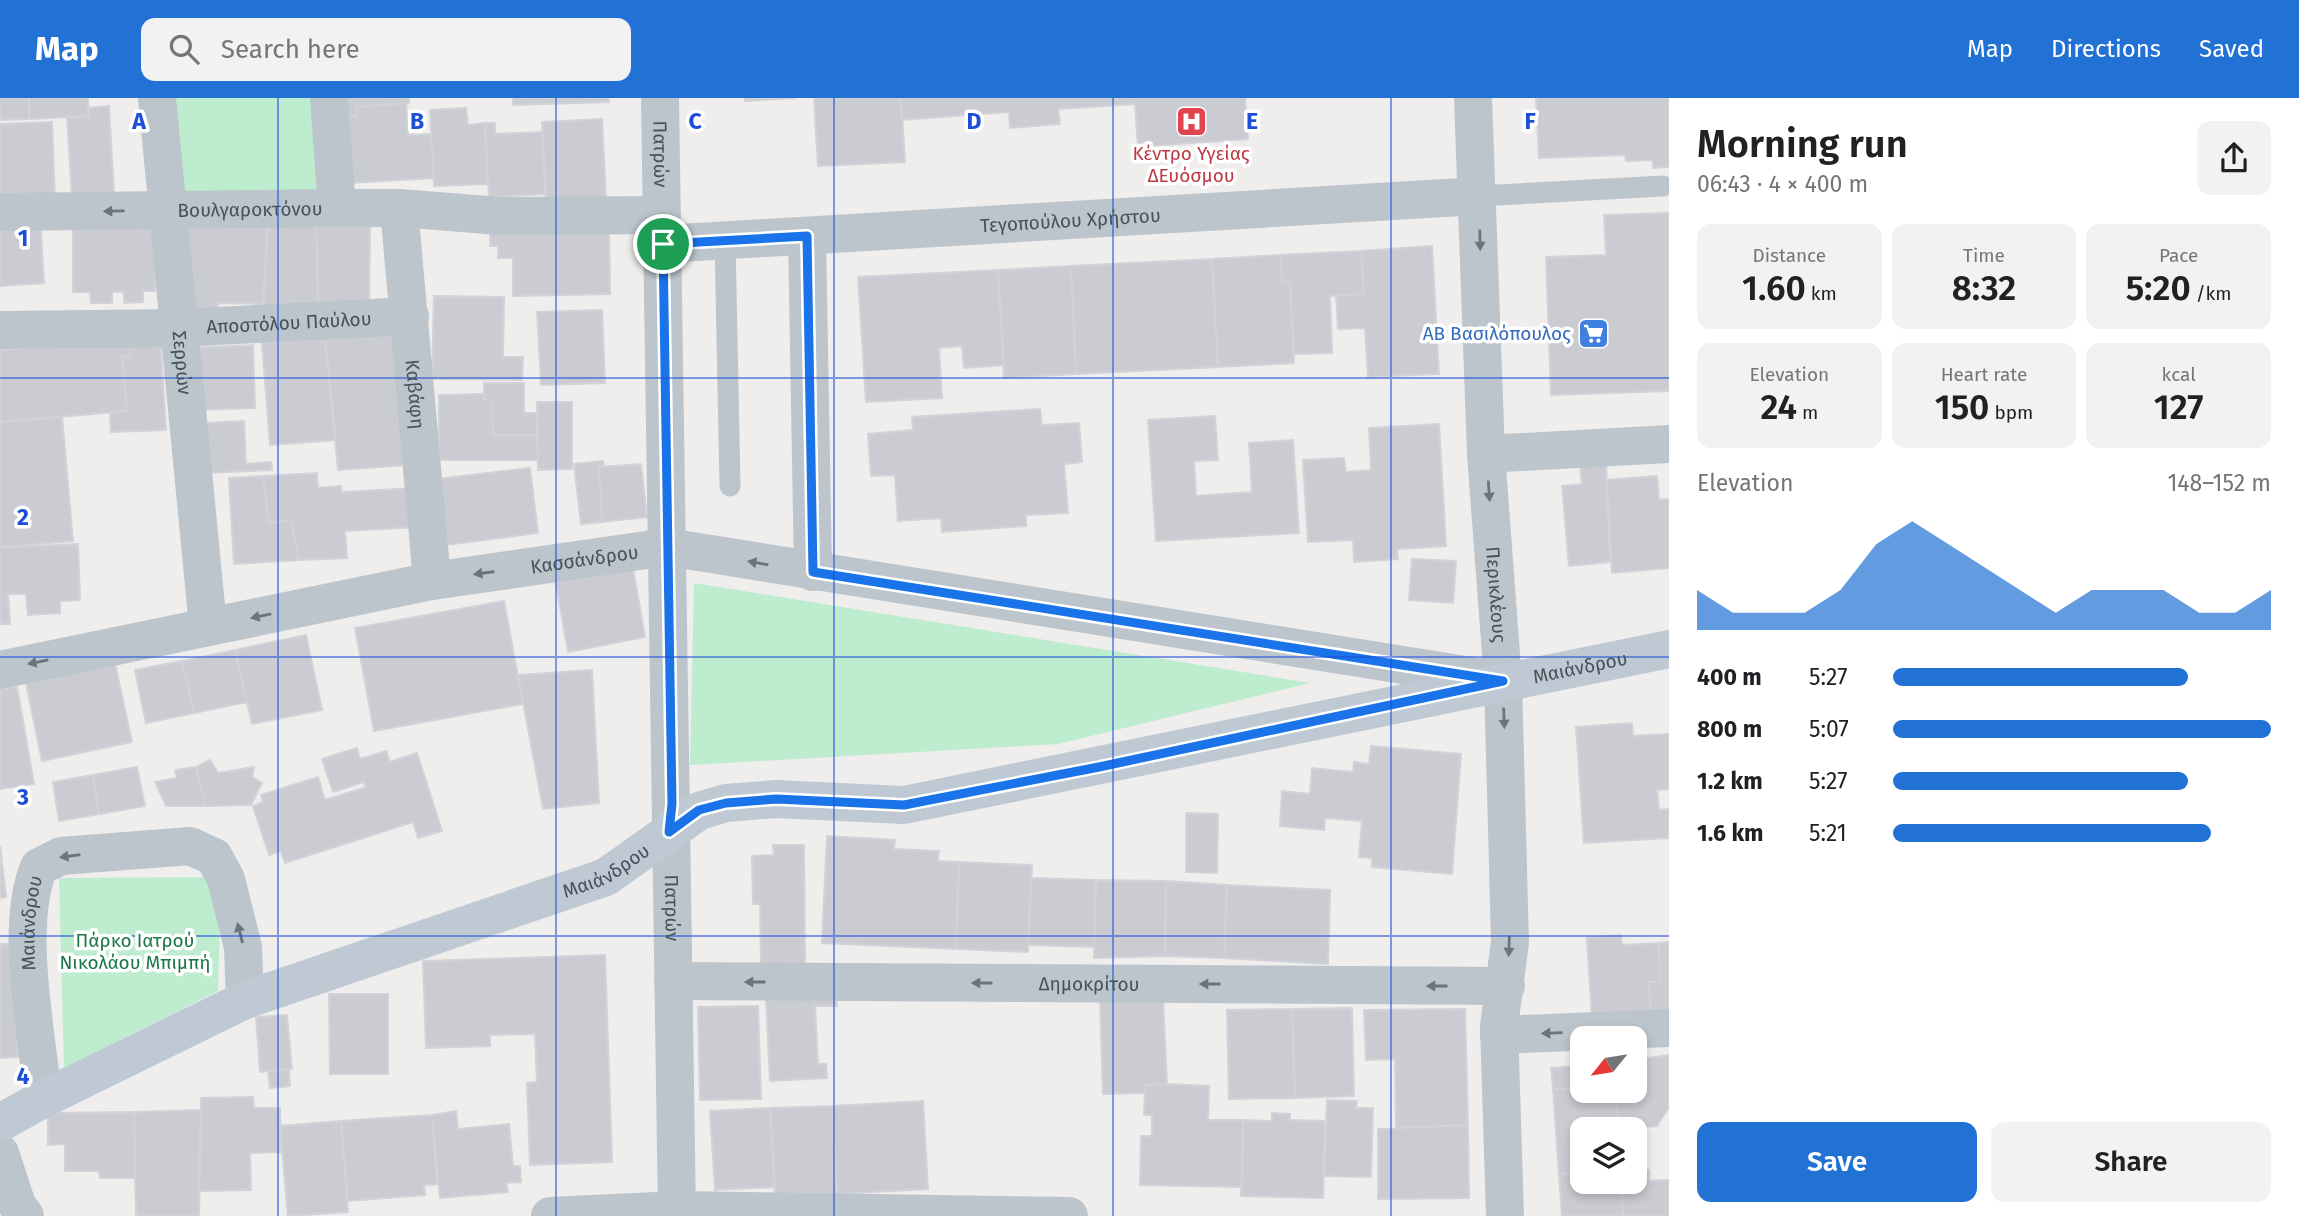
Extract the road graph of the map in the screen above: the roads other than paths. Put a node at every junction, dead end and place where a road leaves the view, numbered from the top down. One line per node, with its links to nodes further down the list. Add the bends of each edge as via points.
1 (157, 98): 9 (street, Σερρών)
2 (329, 98): 7 (street)
3 (660, 98): 12 (street, Πατρών)
4 (1473, 98): 6 (street, Περικλέους)
5 (1663, 186): 6 (lane)
6 (1479, 196): 13 (street, Τεγοπούλου Χρήστου); 19 (street, Περικλέους, one-way to 19)
7 (337, 208): 8 (street, Βουλγαροκτόνου); 9 (street, Βουλγαροκτόνου)
8 (399, 208): 11 (street, Βουλγαροκτόνου); 15 (street, Καβάφη)
9 (167, 210): 10 (street, Βουλγαροκτόνου, one-way to 10); 16 (street, Σερρών)
10 (0, 212)
11 (500, 216): 12 (street, Τεγοπούλου Χρήστου)
12 (662, 230): 14 (street, Τεγοπούλου Χρήστου); 21 (street, Πατρών)
13 (807, 236): 14 (street, Τεγοπούλου Χρήστου); 22 (street)
14 (725, 240): 20 (lane)
15 (410, 316): 16 (street, Αποστόλου Παύλου); 23 (street, Καβάφη)
16 (180, 328): 17 (street, Αποστόλου Παύλου); 24 (street, Σερρών)
17 (0, 330)
18 (1669, 444): 19 (street)
19 (1486, 454): 27 (street, Περικλέους, one-way to 27)
20 (730, 486)
21 (667, 547): 22 (street, Κασσάνδρου, one-way to 21); 23 (street, Κασσάνδρου, one-way to 23); 28 (street, Πατρών)
22 (813, 572): 27 (street, Κασσάνδρου)
23 (432, 581): 24 (street, Κασσάνδρου, one-way to 24)
24 (208, 627): 26 (street, Κασσάνδρου, one-way to 26)
25 (1669, 649): 27 (street, Μαιάνδρου)
26 (0, 670)
27 (1503, 681): 28 (street, Μαιάνδρου, via 904,805 776,799 726,803 699,810); 31 (street, Περικλέους, one-way to 31, via 1510,942)
28 (669, 832): 30 (street, Πατρών); 32 (street, Μαιάνδρου, via 606,877)
29 (13, 929): 32 (street, Μαιάνδρου, one-way to 29, via 243,947 226,879 214,857 190,846 61,856 39,867); 35 (street, Μαιάνδρου)
30 (673, 981): 31 (street, Δημοκρίτου, one-way to 30); 38 (street, Πατρών)
31 (1506, 986): 34 (street, Περικλέους)
32 (245, 1000): 35 (street, Μαιάνδρου)
33 (1669, 1028): 34 (street, one-way to 34)
34 (1499, 1035): 42 (street, Περικλέους)
35 (44, 1099): 36 (street, Μαιάνδρου)
36 (0, 1124)
37 (0, 1153): 39 (street)
38 (677, 1213): 40 (street); 41 (street)
39 (24, 1216)
40 (550, 1216)
41 (1069, 1216)
42 (1505, 1216)

